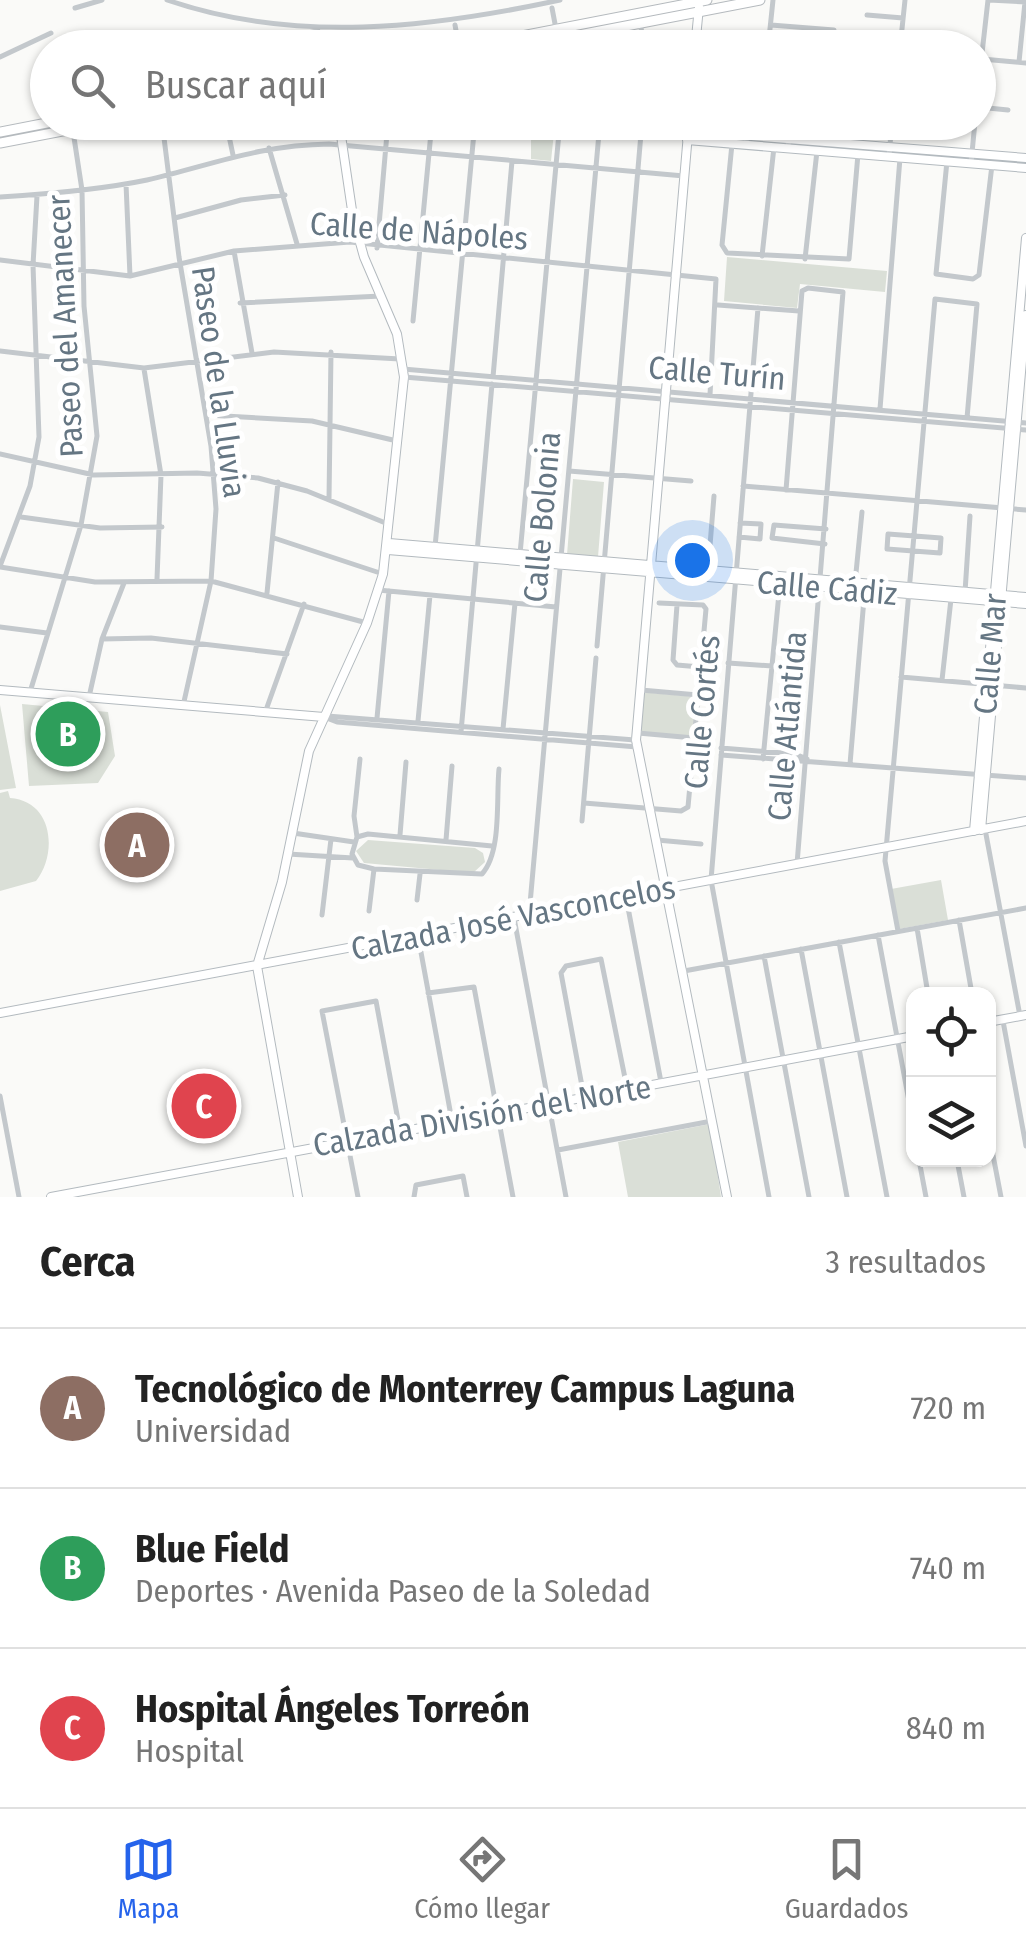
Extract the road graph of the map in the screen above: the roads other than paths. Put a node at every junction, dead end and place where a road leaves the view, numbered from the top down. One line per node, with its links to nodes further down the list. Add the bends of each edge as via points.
1 (102, 0): 11 (street)
2 (168, 0): 17 (street)
3 (560, 0): 19 (street)
4 (760, 0): 10 (main road)
5 (773, 0): 18 (street)
6 (904, 0): 14 (street)
7 (989, 0): 8 (street); 31 (street)
8 (1025, 2): 35 (street)
9 (665, 4): 10 (main road); 24 (main road)
10 (701, 4): 15 (main road); 27 (street)
11 (75, 8)
12 (552, 8): 23 (street)
13 (867, 15): 14 (street)
14 (903, 18): 30 (street)
15 (640, 23): 25 (main road); 26 (street)
16 (455, 25): 22 (street)
17 (279, 26): 19 (street); 20 (street)
18 (771, 26): 28 (street); 29 (street)
19 (326, 29): 21 (street)
20 (280, 30)
21 (321, 30)
22 (456, 30)
23 (556, 30)
24 (586, 30)
25 (604, 30)
26 (641, 30)
27 (697, 30)
28 (771, 30)
29 (834, 30)
30 (902, 30)
31 (986, 30)
32 (30, 43): 33 (street)
33 (0, 57)
34 (996, 61): 35 (street)
35 (1022, 63)
36 (996, 109): 37 (street)
37 (1008, 110)
38 (30, 126): 39 (main road)
39 (0, 132)
40 (30, 137): 57 (main road)
41 (75, 140): 83 (street, Paseo del Amanecer)
42 (165, 140): 79 (street, Paseo de la Lluvia)
43 (230, 140): 66 (street)
44 (340, 140): 60 (street)
45 (386, 140): 63 (street)
46 (430, 140): 67 (street)
47 (474, 140): 69 (street)
48 (558, 140): 75 (street)
49 (598, 140): 77 (street, Calle Bolonia)
50 (640, 140): 80 (street)
51 (687, 140): 81 (street)
52 (718, 140): 58 (street)
53 (747, 140): 58 (street); 59 (street); 61 (street)
54 (788, 140): 59 (street)
55 (890, 140): 65 (street)
56 (973, 140): 72 (street)
57 (0, 143)
58 (732, 144): 95 (street, via 722,245 728,253)
59 (788, 144): 61 (street); 64 (street); 65 (street)
60 (340, 146): 62 (street); 63 (street); 90 (street)
61 (774, 147): 95 (street)
62 (269, 148): 66 (street); 84 (street)
63 (385, 150): 67 (street); 91 (street)
64 (816, 150): 68 (street); 97 (street)
65 (889, 152): 68 (street); 70 (street); 72 (street)
66 (233, 154): 79 (street)
67 (428, 154): 69 (street); 93 (street)
68 (858, 154): 97 (street, via 849,260)
69 (472, 158): 73 (street); 94 (street)
70 (900, 158): 74 (street); 134 (street)
71 (1026, 158): 72 (street)
72 (971, 159): 74 (street); 76 (street)
73 (512, 161): 75 (street); 96 (street)
74 (946, 161): 76 (street, via 936,274 978,277)
75 (556, 165): 77 (street); 99 (street)
76 (992, 165): 78 (street)
77 (596, 168): 80 (street); 102 (street, Calle Bolonia)
78 (1026, 168)
79 (170, 172): 82 (street); 87 (street, Paseo de la Lluvia)
80 (637, 172): 81 (street); 103 (street)
81 (684, 176): 105 (street)
82 (126, 184): 83 (street); 106 (street)
83 (82, 190): 85 (street); 104 (street, Paseo del Amanecer)
84 (284, 194): 87 (street); 89 (street)
85 (37, 195): 86 (street); 100 (street)
86 (0, 197)
87 (174, 218): 101 (street, Paseo de la Lluvia)
88 (1026, 238): 107 (street, Calle Mar)
89 (297, 244): 90 (street, Calle de Nápoles); 92 (street, Calle de Nápoles)
90 (360, 244): 91 (street, Calle de Nápoles); 108 (street)
91 (377, 248): 93 (street, Calle de Nápoles)
92 (234, 251): 101 (street, Calle de Nápoles); 109 (street)
93 (419, 251): 94 (street, Calle de Nápoles); 114 (street)
94 (463, 255): 96 (street, Calle de Nápoles); 124 (street)
95 (762, 256): 97 (street)
96 (504, 259): 99 (street, Calle de Nápoles); 125 (street)
97 (805, 259)
98 (0, 260): 100 (street, Calle de Nápoles)
99 (546, 262): 102 (street, Calle de Nápoles); 126 (street)
100 (33, 265): 104 (street, Calle de Nápoles); 118 (street)
101 (180, 265): 106 (street, Calle de Nápoles); 120 (street, Paseo de la Lluvia)
102 (587, 266): 103 (street, Calle de Nápoles); 127 (street, Calle Bolonia)
103 (629, 270): 105 (street, Calle de Nápoles); 128 (street)
104 (83, 272): 106 (street, Calle de Nápoles); 121 (street, Paseo del Amanecer)
105 (676, 275): 110 (street, Calle de Nápoles, via 718,280); 129 (street)
106 (130, 276)
107 (1024, 288): 139 (street, Calle Mar)
108 (381, 296): 109 (street); 119 (street)
109 (240, 303): 117 (street)
110 (718, 305): 111 (street); 130 (street)
111 (758, 308): 112 (street); 131 (street, Calle Cortés)
112 (800, 311): 132 (street); 133 (street, Calle Atlántida, via 805,288 845,294)
113 (1026, 315): 139 (street, Calle Mar)
114 (413, 320)
115 (0, 350): 118 (street)
116 (330, 352): 117 (street); 119 (street); 138 (street)
117 (252, 354): 120 (street)
118 (38, 356): 121 (street); 142 (street)
119 (402, 359): 123 (street)
120 (196, 362): 122 (street); 135 (street, Paseo de la Lluvia)
121 (90, 365): 122 (street); 145 (street, Paseo del Amanecer)
122 (144, 368): 146 (street)
123 (404, 373): 124 (street, Calle Turín); 140 (street)
124 (451, 377): 125 (street, Calle Turín); 172 (street)
125 (493, 381): 126 (street, Calle Turín); 174 (street)
126 (535, 384): 127 (street, Calle Turín); 175 (street)
127 (576, 388): 128 (street, Calle Turín); 143 (street, Calle Bolonia)
128 (618, 391): 129 (street, Calle Turín); 147 (street)
129 (666, 395): 130 (street, Calle Turín); 131 (street, Calle Turín); 148 (street)
130 (710, 395): 131 (street, Calle Turín)
131 (750, 402): 132 (street, Calle Turín); 151 (street, Calle Cortés)
132 (793, 406): 133 (street, Calle Turín); 152 (street)
133 (836, 409): 134 (street, Calle Turín); 136 (street, Calle Turín); 153 (street, Calle Atlántida)
134 (880, 409): 136 (street, Calle Turín)
135 (207, 415): 138 (street); 144 (street, Paseo de la Lluvia)
136 (923, 417): 137 (street, Calle Turín); 137 (street, via 934,299 976,304); 139 (street, Calle Turín); 156 (street)
137 (966, 418): 139 (street, Calle Turín)
138 (332, 424): 140 (street); 155 (street)
139 (1017, 425): 157 (street, Calle Mar)
140 (400, 442): 164 (street)
141 (0, 454): 142 (street)
142 (36, 465): 145 (street); 161 (street)
143 (568, 471): 147 (street); 176 (street, Calle Bolonia)
144 (214, 473): 146 (street); 149 (street); 186 (street, Paseo de la Lluvia)
145 (94, 475): 146 (street); 163 (street, Paseo del Amanecer)
146 (161, 475): 165 (street)
147 (611, 475): 148 (street); 177 (street)
148 (659, 479): 150 (street); 179 (street)
149 (278, 482): 155 (street); 168 (street)
150 (691, 482)
151 (743, 486): 152 (street); 162 (street, Calle Cortés)
152 (786, 490): 153 (street)
153 (829, 493): 156 (street); 166 (street, Calle Atlántida)
154 (714, 496): 180 (street)
155 (328, 499): 164 (street)
156 (916, 501): 157 (street); 167 (street)
157 (1006, 508): 158 (street); 196 (street, Calle Mar)
158 (1026, 510)
159 (862, 512): 189 (street)
160 (970, 516): 192 (street)
161 (19, 517): 163 (street); 178 (street)
162 (740, 523): 169 (street, Calle Cortés); 169 (street, via 761,524 760,539)
163 (81, 525): 165 (street); 183 (street, Paseo del Amanecer)
164 (391, 526): 171 (street)
165 (162, 527): 184 (street)
166 (826, 529): 170 (street, Calle Atlántida); 170 (street, via 774,524 773,539)
167 (913, 536): 173 (street); 173 (street, via 888,534 887,549); 173 (street, via 941,538 940,553)
168 (274, 538): 181 (street); 193 (street)
169 (739, 538): 182 (street, Calle Cortés)
170 (825, 544): 188 (street, Calle Atlántida)
171 (389, 546): 172 (street, Calle Cádiz); 174 (street, Calle Cádiz); 181 (street)
172 (435, 547): 174 (street, Calle Cádiz)
173 (912, 551): 191 (street)
174 (477, 554): 175 (street, Calle Cádiz); 176 (street, Calle Cádiz); 197 (street)
175 (520, 554): 176 (street, Calle Cádiz)
176 (560, 561): 177 (street, Calle Cádiz); 203 (street, Calle Bolonia)
177 (604, 565): 179 (street, Calle Cádiz); 209 (street)
178 (0, 566): 183 (street)
179 (651, 569): 180 (street, Calle Cádiz); 182 (street, Calle Cádiz); 220 (street)
180 (708, 570): 182 (street, Calle Cádiz)
181 (383, 574): 190 (street)
182 (736, 576): 185 (street, Calle Cádiz); 212 (street, Calle Cortés)
183 (67, 578): 187 (street); 206 (street, Paseo del Amanecer)
184 (157, 580): 186 (street); 187 (street)
185 (780, 580): 188 (street, Calle Cádiz); 213 (street)
186 (211, 581): 193 (street); 208 (street, Paseo de la Lluvia)
187 (124, 582): 207 (street)
188 (822, 584): 189 (street, Calle Cádiz); 238 (street, Calle Atlántida)
189 (862, 586): 191 (street, Calle Cádiz); 240 (street)
190 (383, 591): 195 (street); 204 (street); 227 (street)
191 (908, 591): 194 (street, Calle Cádiz); 215 (street)
192 (964, 592): 194 (street, Calle Cádiz); 196 (street, Calle Cádiz)
193 (266, 593): 201 (street)
194 (951, 594): 196 (street, Calle Cádiz); 216 (street)
195 (430, 595): 197 (street); 228 (street)
196 (998, 598): 198 (street, Calle Cádiz); 217 (street, Calle Mar)
197 (473, 599): 199 (street); 229 (street)
198 (1026, 601)
199 (515, 603): 203 (street); 230 (street)
200 (659, 603): 202 (street)
201 (304, 604): 204 (street); 210 (street)
202 (677, 605): 214 (street, via 673,660); 214 (street, via 705,607)
203 (556, 607): 231 (street, Calle Bolonia)
204 (367, 623): 226 (street)
205 (0, 627): 206 (street)
206 (47, 633): 221 (street, Paseo del Amanecer)
207 (102, 639): 208 (street); 223 (street)
208 (196, 644): 210 (street); 224 (street, Paseo de la Lluvia)
209 (597, 646)
210 (287, 654): 225 (street)
211 (596, 658): 233 (street)
212 (728, 663): 213 (street); 235 (street, Calle Cortés)
213 (772, 666): 236 (street)
214 (700, 667): 222 (street)
215 (901, 677): 216 (street); 242 (street)
216 (942, 680): 217 (street)
217 (990, 685): 218 (street); 244 (street, Calle Mar)
218 (1026, 688)
219 (0, 690): 221 (street)
220 (640, 690): 222 (street); 234 (street)
221 (30, 692): 223 (street)
222 (698, 695): 232 (street)
223 (89, 697): 224 (street)
224 (184, 706): 225 (street)
225 (264, 713): 226 (street)
226 (324, 717): 227 (street); 229 (street); 251 (street, via 302,772)
227 (377, 718): 228 (street)
228 (418, 722): 229 (street)
229 (461, 729): 230 (street); 231 (street)
230 (503, 729): 231 (street)
231 (545, 736): 233 (street); 274 (street, Calle Bolonia)
232 (694, 738): 234 (street); 247 (street, via 688,807)
233 (589, 739): 234 (street); 246 (street)
234 (637, 740): 247 (street)
235 (721, 751): 236 (street); 266 (street, Calle Cortés)
236 (764, 755): 238 (street)
237 (360, 759): 254 (street)
238 (806, 759): 240 (street); 263 (street, Calle Atlántida)
239 (406, 762): 252 (street)
240 (850, 764): 242 (street)
241 (452, 766): 255 (street)
242 (893, 768): 244 (street); 259 (street)
243 (499, 769): 258 (street)
244 (982, 775): 245 (street); 250 (street, Calle Mar)
245 (1026, 778)
246 (584, 802): 247 (street); 248 (street)
247 (650, 808): 256 (street)
248 (582, 821)
249 (1026, 823): 250 (street, Calzada José Vasconcelos)
250 (980, 830): 259 (street, Calzada José Vasconcelos); 272 (street)
251 (292, 833): 253 (street); 260 (street)
252 (400, 836): 254 (street); 255 (street)
253 (331, 838): 254 (street); 261 (street)
254 (356, 840): 262 (street)
255 (446, 840): 258 (street)
256 (658, 840): 257 (street); 267 (street)
257 (701, 844)
258 (492, 846): 265 (street, via 489,866 478,876)
259 (886, 848): 263 (street, Calzada José Vasconcelos); 278 (street)
260 (288, 854): 261 (street); 285 (street)
261 (329, 857): 262 (street); 273 (street)
262 (352, 858): 264 (street)
263 (797, 864): 266 (street, Calzada José Vasconcelos)
264 (374, 870): 265 (street); 271 (street)
265 (420, 874): 269 (street)
266 (711, 880): 267 (street, Calzada José Vasconcelos); 284 (street, Calle Cortés)
267 (668, 889): 268 (street, Calzada José Vasconcelos); 286 (street)
268 (626, 897): 274 (street, Calzada José Vasconcelos); 301 (street)
269 (417, 900)
270 (1026, 908): 272 (street)
271 (369, 911)
272 (1000, 912): 276 (street); 291 (street)
273 (322, 915)
274 (529, 916): 275 (street, Calzada José Vasconcelos)
275 (514, 918): 280 (street, Calzada José Vasconcelos); 306 (street)
276 (959, 920): 277 (street); 288 (street)
277 (916, 928): 278 (street); 287 (street)
278 (898, 931): 279 (street)
279 (878, 935): 281 (street); 295 (street)
280 (418, 936): 285 (street, Calzada José Vasconcelos); 289 (street)
281 (839, 942): 282 (street); 296 (street)
282 (801, 949): 283 (street); 297 (street)
283 (764, 956): 284 (street); 298 (street)
284 (726, 963): 286 (street); 299 (street, Calle Cortés)
285 (257, 966): 290 (street, Calzada José Vasconcelos); 314 (street)
286 (684, 971): 300 (street)
287 (927, 987)
288 (971, 987)
289 (428, 993): 307 (street, via 474,987); 308 (street)
290 (0, 1014)
291 (1023, 1016): 292 (street)
292 (1002, 1020): 293 (street); 312 (street)
293 (996, 1021)
294 (906, 1037): 295 (street, Calzada División del Norte)
295 (897, 1039): 296 (street, Calzada División del Norte); 302 (street)
296 (858, 1046): 297 (street, Calzada División del Norte); 332 (street)
297 (820, 1053): 298 (street, Calzada División del Norte); 331 (street)
298 (783, 1060): 299 (street, Calzada División del Norte); 330 (street)
299 (745, 1067): 300 (street, Calzada División del Norte); 329 (street, Calle Cortés)
300 (704, 1075): 301 (street, Calzada División del Norte); 309 (street)
301 (662, 1082): 303 (street, Calzada División del Norte)
302 (906, 1086)
303 (627, 1089): 305 (street, Calzada División del Norte); 305 (street, via 601,959 561,973)
304 (0, 1096): 320 (street)
305 (584, 1096): 306 (street, Calzada División del Norte)
306 (548, 1104): 307 (street, Calzada División del Norte); 313 (street)
307 (498, 1113): 308 (street, Calzada División del Norte); 326 (street)
308 (452, 1121): 310 (street, Calzada División del Norte)
309 (712, 1121): 313 (street); 328 (street)
310 (400, 1131): 311 (street, Calzada División del Norte); 311 (street, via 376,1001 358,1004 322,1011)
311 (347, 1141): 314 (street, Calzada División del Norte); 323 (street)
312 (1026, 1143)
313 (557, 1150): 327 (street)
314 (289, 1152): 318 (street, Calzada División del Norte); 322 (street)
315 (920, 1167): 333 (street)
316 (958, 1167): 334 (street)
317 (995, 1167): 335 (street)
318 (101, 1192): 319 (street, Calzada División del Norte)
319 (64, 1196): 321 (street, Calzada División del Norte)
320 (19, 1197)
321 (51, 1197)
322 (298, 1197)
323 (358, 1197)
324 (414, 1197): 325 (street, via 416,1185 463,1176)
325 (467, 1197)
326 (513, 1197)
327 (566, 1197)
328 (727, 1197)
329 (769, 1197)
330 (808, 1197)
331 (848, 1197)
332 (887, 1197)
333 (926, 1197)
334 (964, 1197)
335 (1001, 1197)

